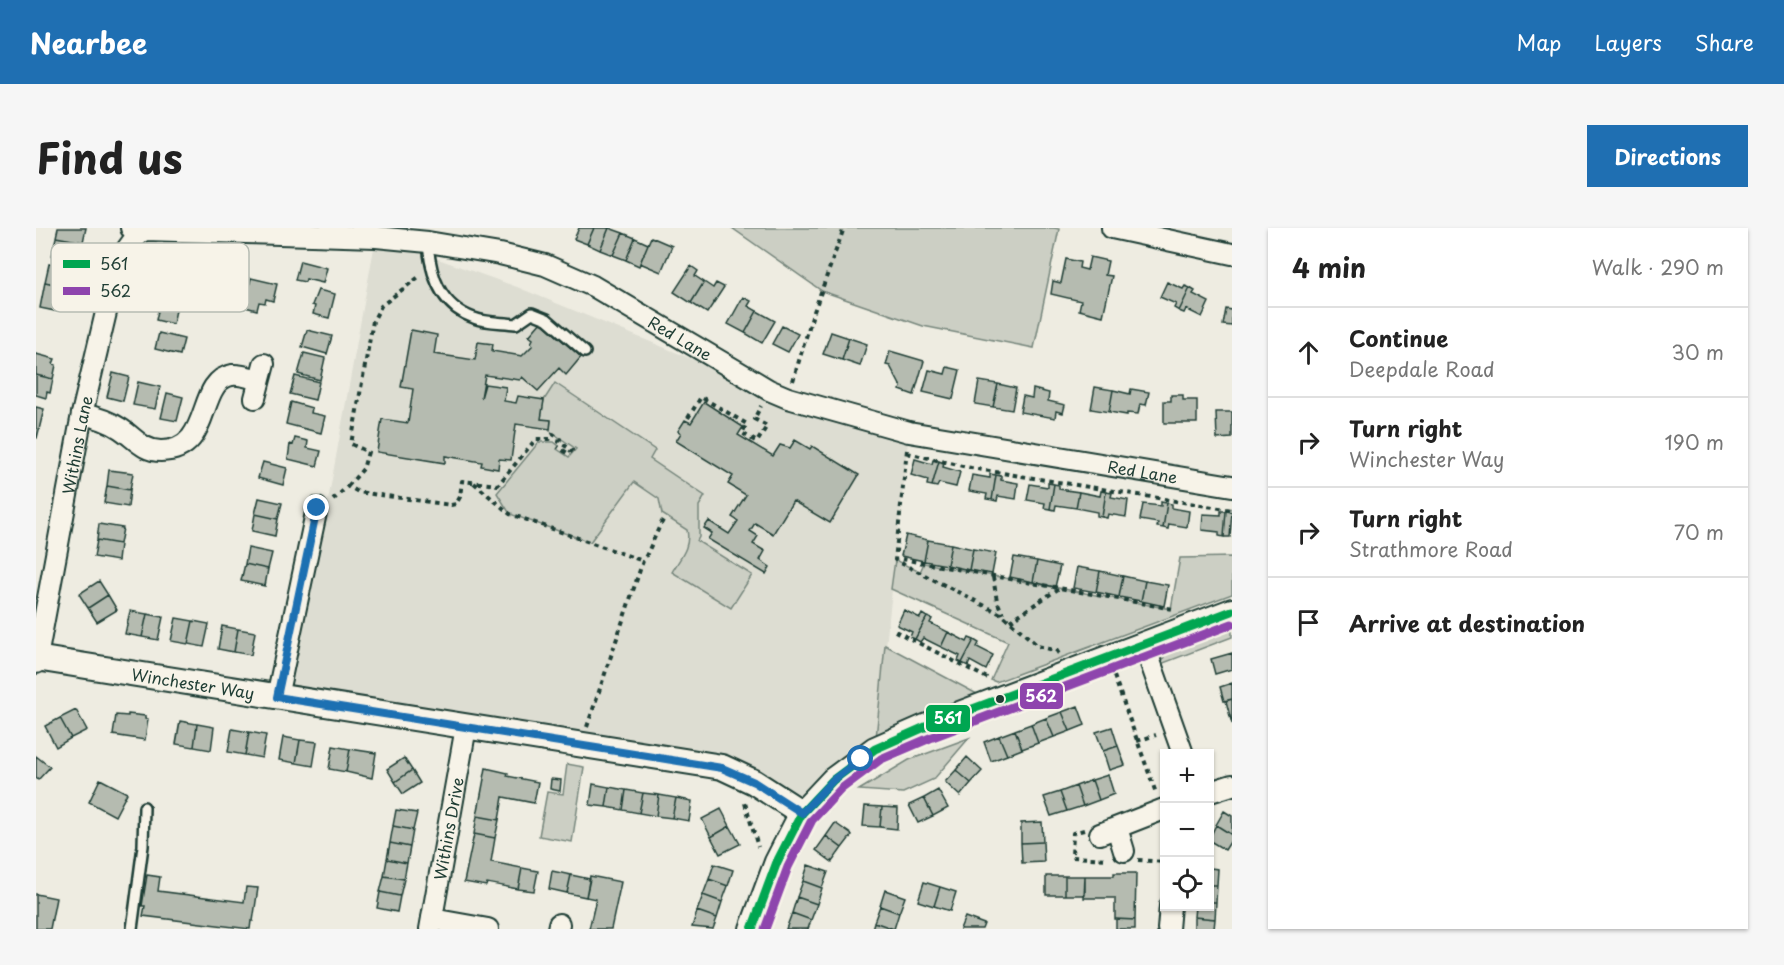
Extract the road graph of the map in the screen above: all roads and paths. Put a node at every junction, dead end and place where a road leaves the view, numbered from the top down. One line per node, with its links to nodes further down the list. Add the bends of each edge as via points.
1 (844, 228): 13 (path)
2 (1123, 229): 7 (street)
3 (140, 230): 4 (street, Red Lane); 6 (street, Withins Lane)
4 (312, 231): 5 (street, Red Lane)
5 (428, 242): 8 (lane); 12 (street, Red Lane, via 545,265 594,285)
6 (131, 243)
7 (1232, 254)
8 (430, 268): 10 (lane, via 442,293 456,308 474,318 516,324 532,313 547,319); 18 (path, via 381,306 373,321 351,444 368,452 363,469)
9 (106, 312): 14 (street, Withins Lane)
10 (585, 352)
11 (259, 380): 14 (street, via 231,375 218,382 196,432 180,447 170,450 149,449 99,417)
12 (769, 390): 13 (street, Red Lane); 15 (path, via 754,419 767,426 757,442 742,434 747,424 701,397)
13 (788, 398): 19 (street, Red Lane, via 909,432)
14 (82, 414): 36 (street, Withins Lane)
15 (688, 418)
16 (558, 447): 17 (path, via 569,454 572,450 553,434 550,439 536,439 498,485)
17 (473, 482): 18 (path, via 462,481 460,497 451,505 358,492); 24 (path, via 510,514)
18 (348, 486): 20 (path, via 329,504)
19 (1232, 486)
20 (317, 508): 39 (street)
21 (1232, 510): 26 (path, via 971,468 907,453 895,560)
22 (665, 516): 24 (path)
23 (902, 559): 25 (path)
24 (643, 561): 41 (path)
25 (917, 561): 26 (path); 27 (path)
26 (914, 569): 31 (path)
27 (993, 577): 28 (path); 31 (path)
28 (1058, 589): 29 (path); 32 (path)
29 (1165, 609)
30 (1232, 611): 34 (street)
31 (1003, 615): 32 (path)
32 (1010, 621): 37 (path, via 1038,646 1057,651)
33 (895, 631): 38 (path)
34 (1144, 644): 35 (street); 42 (street)
35 (1107, 658): 37 (street); 46 (path)
36 (36, 659): 39 (street, Winchester Way)
37 (1068, 674): 38 (street)
38 (1017, 693): 49 (street, via 875,749 833,780)
39 (277, 697): 40 (street, Winchester Way)
40 (466, 727): 49 (street, Winchester Way, via 722,768 754,782); 55 (street, Withins Drive)
41 (587, 727)
42 (1182, 749)
43 (1232, 785): 44 (street)
44 (1214, 790)
45 (745, 803): 51 (path)
46 (1161, 803)
47 (144, 807): 56 (lane)
48 (1160, 810): 52 (street, via 1108,831)
49 (802, 813): 58 (street, via 777,862)
50 (1073, 833): 53 (path)
51 (759, 847)
52 (1124, 851)
53 (1072, 857)
54 (1170, 911): 59 (street)
55 (431, 924): 57 (street)
56 (132, 929)
57 (488, 929)
58 (753, 929)
59 (1168, 929)

